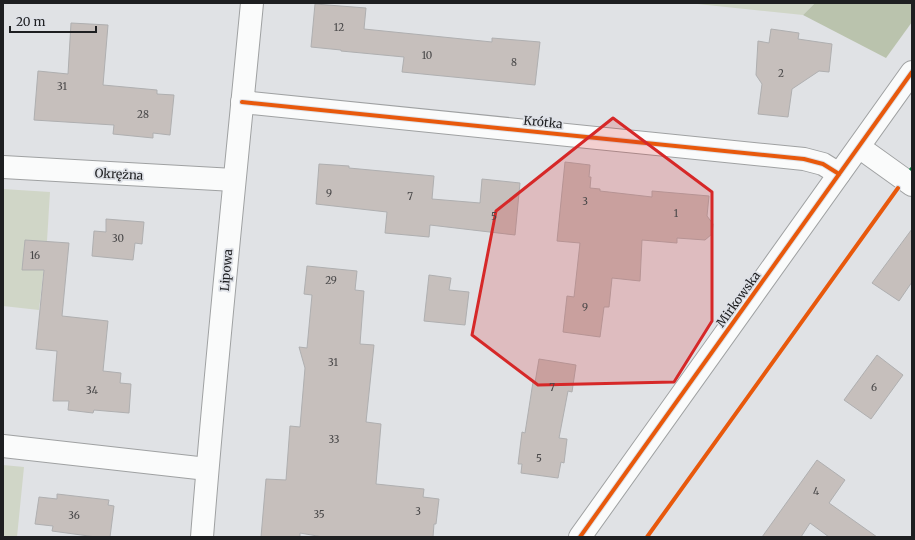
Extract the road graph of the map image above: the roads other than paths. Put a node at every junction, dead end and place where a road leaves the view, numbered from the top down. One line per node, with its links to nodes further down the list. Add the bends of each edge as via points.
1 (252, 3): 3 (street, Lipowa)
2 (912, 72): 4 (street, Mirkowska)
3 (242, 102): 6 (street, Krótka, via 804,159 823,164); 7 (street, Lipowa)
4 (860, 147): 6 (street, Mirkowska); 8 (street)
5 (3, 167): 7 (street, Okrężna)
6 (839, 174): 12 (street, Mirkowska)
7 (234, 180): 10 (street, Lipowa)
8 (912, 185)
9 (3, 446): 10 (street)
10 (207, 469): 11 (street, Lipowa)
11 (202, 537)
12 (580, 537)

